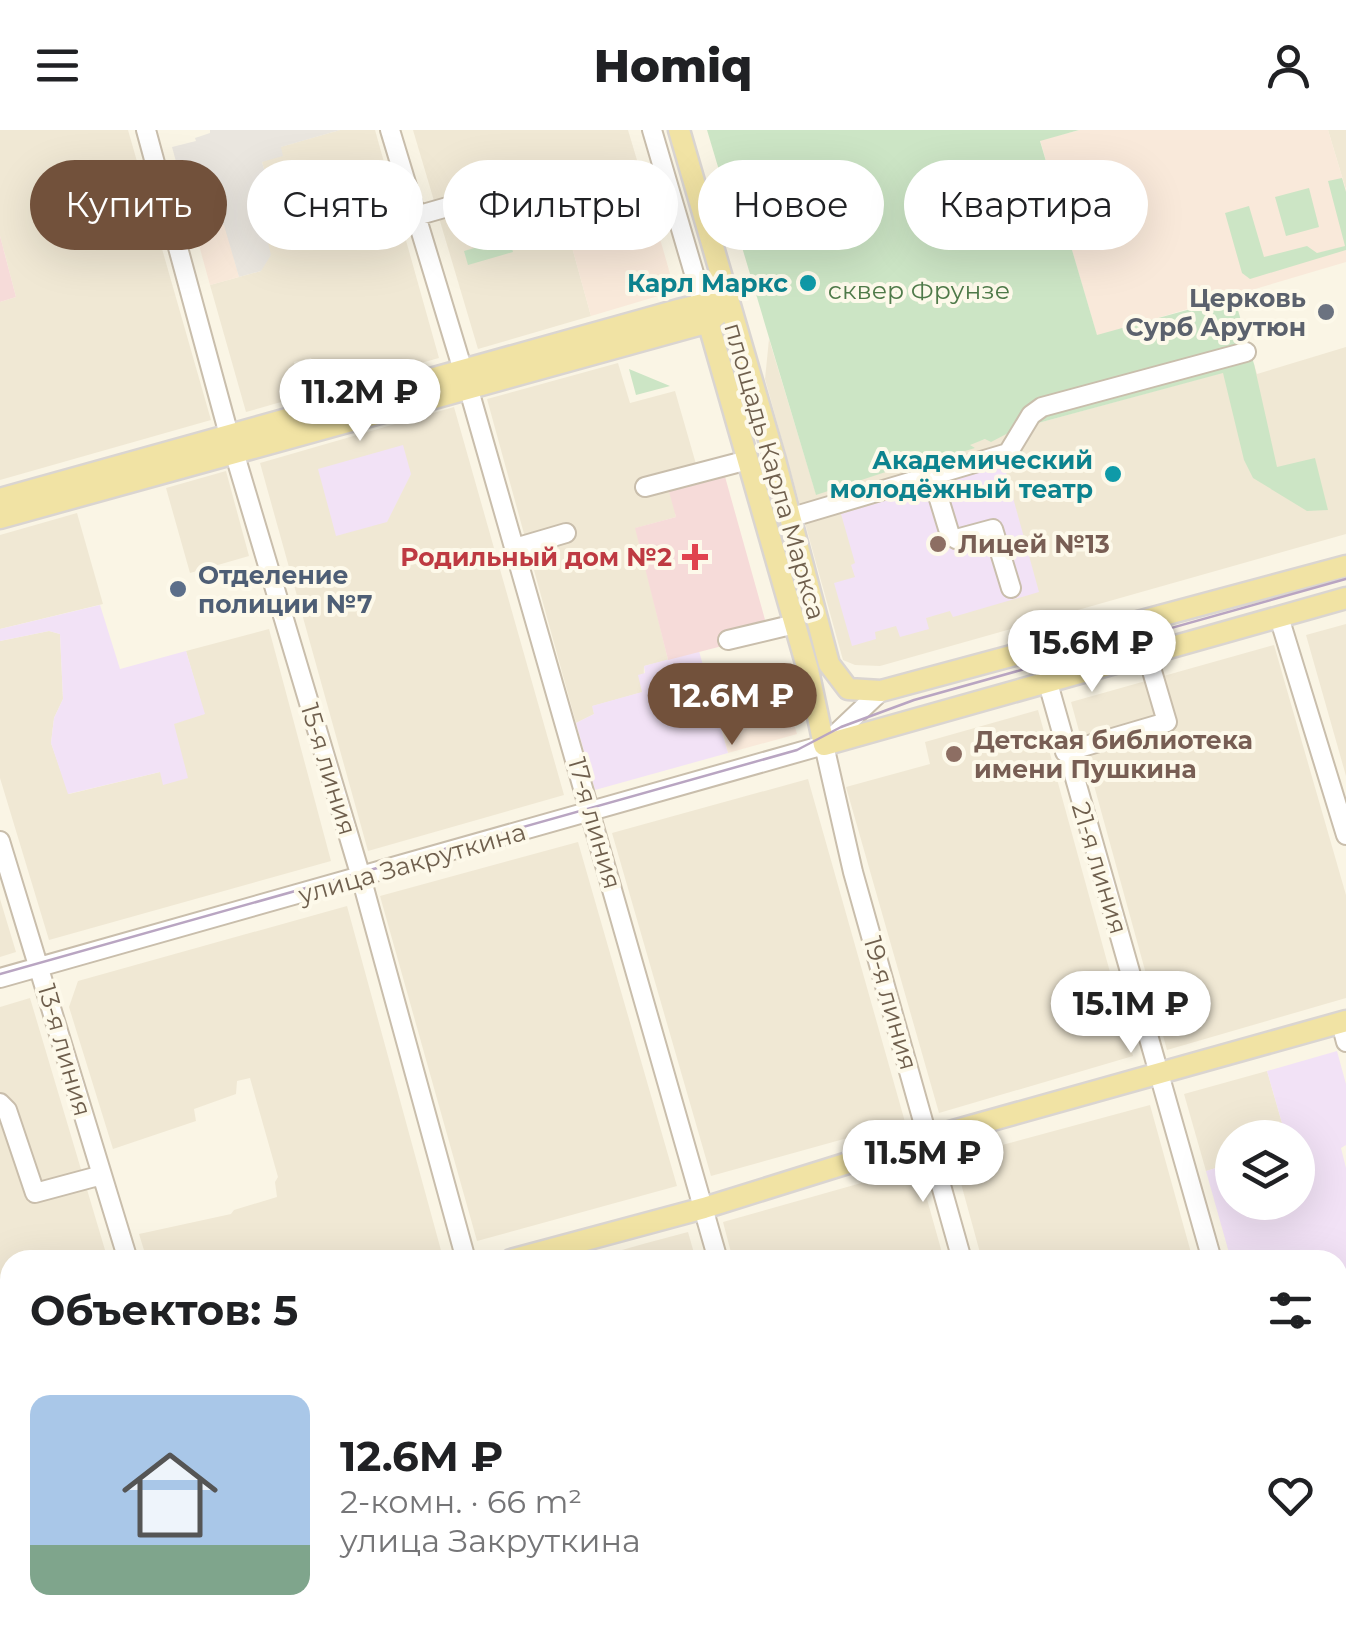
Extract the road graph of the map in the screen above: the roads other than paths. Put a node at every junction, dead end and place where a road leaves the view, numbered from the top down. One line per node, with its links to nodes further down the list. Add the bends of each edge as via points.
1 (146, 130): 11 (street, 15-я линия)
2 (390, 130): 5 (street, 17-я линия)
3 (652, 130): 8 (street, площадь Карла Маркса)
4 (679, 130): 7 (main road, площадь Карла Маркса)
5 (399, 160)
6 (423, 239): 10 (street, 17-я линия)
7 (728, 305): 8 (main road, площадь Карла Маркса); 17 (main road, площадь Карла Маркса)
8 (706, 312): 10 (main road); 12 (main road, площадь Карла Маркса)
9 (1246, 352): 13 (street, via 1042,407 1008,453)
10 (465, 379): 11 (main road); 19 (street, 17-я линия)
11 (232, 444): 15 (main road); 16 (main road); 35 (street, 15-я линия)
12 (748, 460): 14 (street); 24 (main road, площадь Карла Маркса)
13 (932, 476): 17 (street); 21 (street, via 950,535 992,530)
14 (645, 487)
15 (0, 498)
16 (0, 518)
17 (789, 518): 29 (main road, площадь Карла Маркса, via 829,664 848,690)
18 (566, 533): 19 (street)
19 (515, 548): 32 (street, 17-я линия)
20 (1346, 566): 26 (main road)
21 (1011, 588)
22 (1346, 598): 23 (main road)
23 (1280, 617): 27 (main road); 33 (street)
24 (794, 624): 25 (street); 30 (main road, площадь Карла Маркса)
25 (728, 640)
26 (1038, 648): 28 (street, 21-я линия); 29 (main road)
27 (1147, 654): 28 (main road); 31 (street, via 1168,722)
28 (1046, 682): 30 (main road); 31 (street, 21-я линия)
29 (882, 691): 30 (street)
30 (824, 745): 32 (street, улица Закруткина); 41 (street, 19-я линия)
31 (1065, 752): 39 (street, 21-я линия)
32 (592, 813): 35 (street, улица Закруткина); 43 (street, 17-я линия)
33 (1346, 835)
34 (0, 841): 36 (street, 13-я линия)
35 (361, 877): 36 (street, улица Закруткина); 45 (street, 15-я линия)
36 (40, 967): 37 (street, улица Закруткина); 42 (street, 13-я линия)
37 (0, 978)
38 (1344, 1029): 39 (main road)
39 (1161, 1074): 41 (main road); 49 (street, 21-я линия)
40 (0, 1103): 42 (street, via 36,1194)
41 (928, 1138): 43 (main road); 48 (street, 19-я линия)
42 (102, 1175): 44 (street, 13-я линия)
43 (704, 1208): 46 (main road); 47 (street, 17-я линия)
44 (125, 1250)
45 (463, 1250)
46 (548, 1250)
47 (715, 1250)
48 (959, 1250)
49 (1209, 1250)

